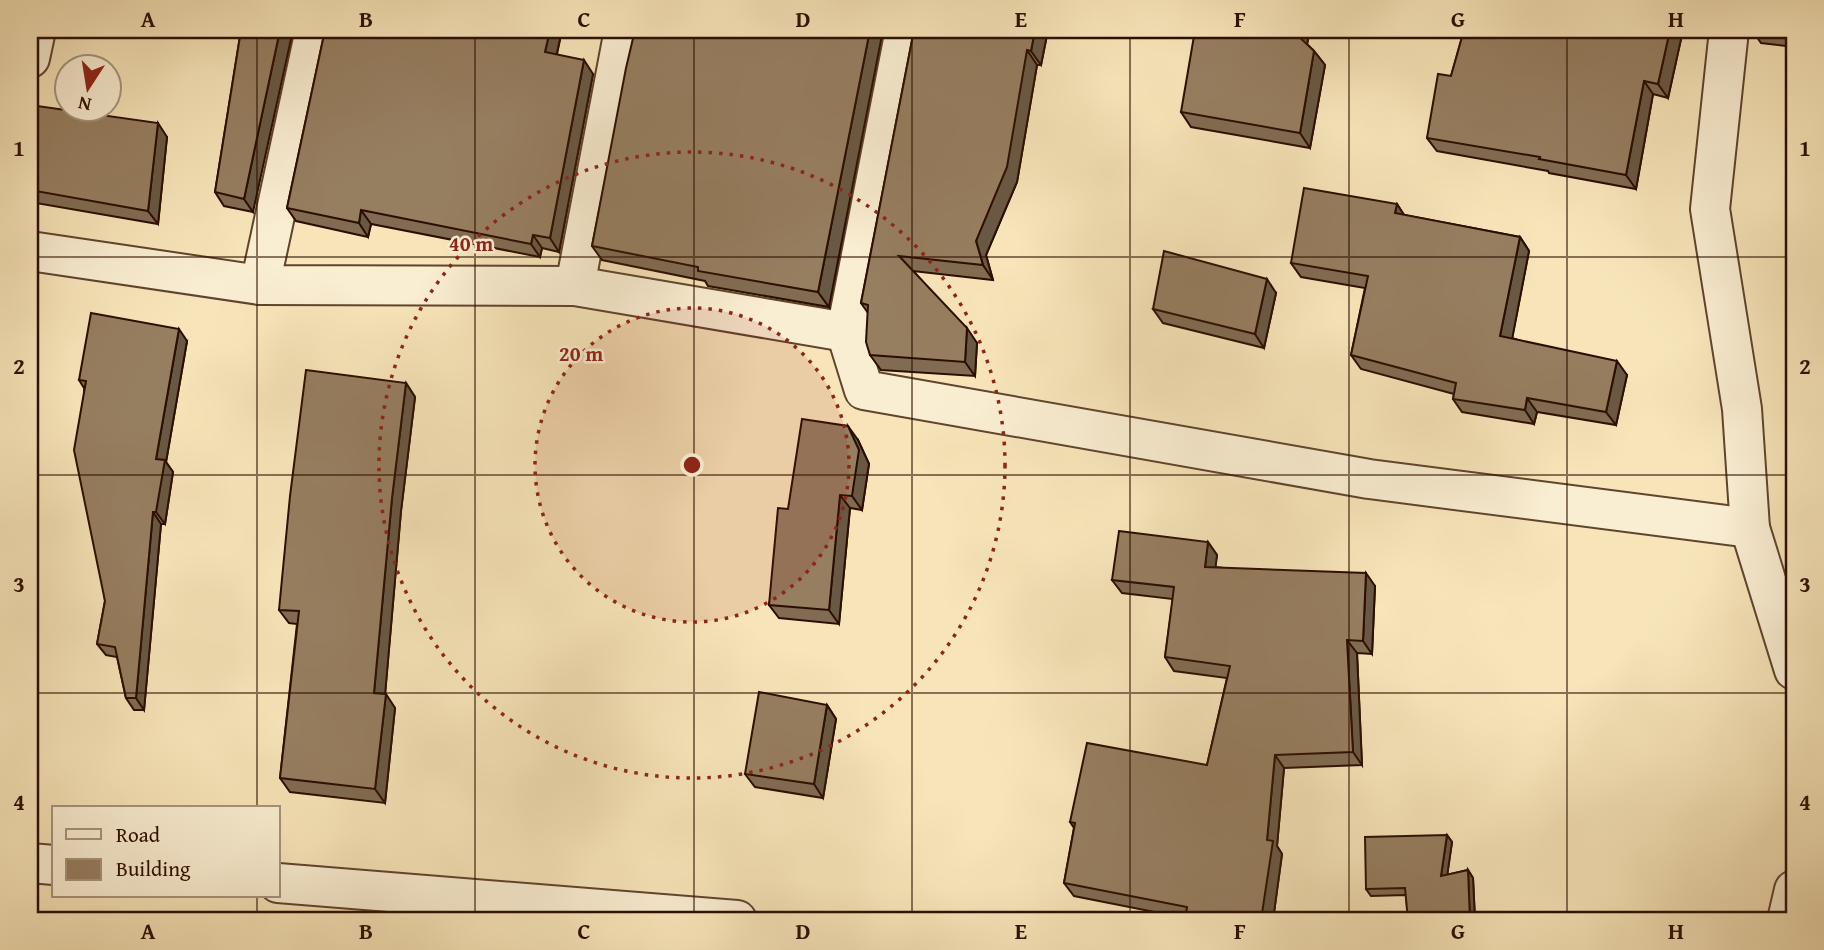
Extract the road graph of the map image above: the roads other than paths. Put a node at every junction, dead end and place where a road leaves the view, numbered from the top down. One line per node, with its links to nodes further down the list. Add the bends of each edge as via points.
1 (36, 30): 6 (street)
2 (315, 30): 8 (street)
3 (624, 30): 9 (street)
4 (905, 30): 10 (street)
5 (1729, 30): 11 (street, via 1710,209 1742,409)
6 (30, 58)
7 (30, 251): 8 (street)
8 (260, 285): 9 (street)
9 (575, 286): 10 (street)
10 (846, 332): 11 (street, via 864,390 1369,479)
11 (1750, 528): 12 (street)
12 (1794, 670)
13 (30, 863): 14 (street)
14 (52, 865)
15 (280, 883): 17 (street)
16 (1794, 890): 18 (street)
17 (737, 920)
18 (1787, 920)

